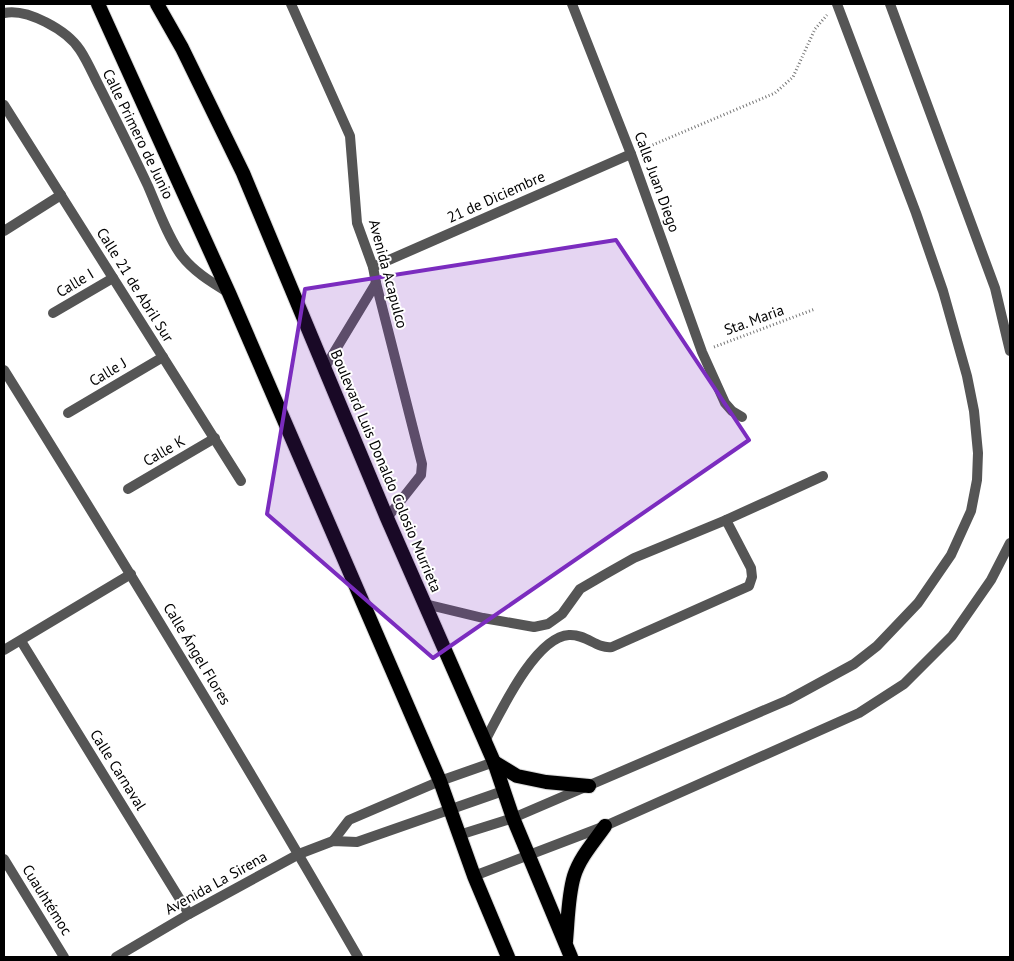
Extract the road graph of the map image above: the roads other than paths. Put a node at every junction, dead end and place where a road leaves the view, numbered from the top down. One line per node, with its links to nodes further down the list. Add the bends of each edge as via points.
1 (98, 4): 15 (highway)
2 (157, 4): 19 (highway, Boulevard Luis Donaldo Colosio Murrieta, via 182,48 242,174)
3 (291, 4): 12 (street, Avenida Acapulco, via 350,136 357,223)
4 (572, 4): 9 (street, Calle Juan Diego)
5 (890, 4): 17 (street, via 995,288)
6 (834, 7): 37 (street, via 916,213 967,376 978,453 971,511 951,555 918,603 877,646 854,664 788,700)
7 (4, 13): 15 (street, Calle Primero de Junio, via 43,20 79,48 181,254 208,281)
8 (6, 112): 10 (street, Calle 21 de Abril Sur)
9 (631, 154): 12 (street, 21 de Diciembre); 22 (street, Calle Juan Diego, via 702,352 725,403)
10 (61, 195): 11 (street); 13 (street, Calle 21 de Abril Sur)
11 (4, 231)
12 (373, 267): 14 (street, Avenida Acapulco)
13 (113, 278): 16 (street, Calle I); 18 (street, Calle 21 de Abril Sur)
14 (376, 283): 19 (street); 27 (street, Avenida Acapulco, via 423,469 422,475)
15 (229, 293): 36 (highway)
16 (53, 313)
17 (1010, 352)
18 (163, 357): 21 (street, Calle J); 23 (street, Calle 21 de Abril Sur)
19 (324, 369): 27 (highway, Boulevard Luis Donaldo Colosio Murrieta)
20 (4, 370): 30 (street, Calle Ángel Flores)
21 (68, 413)
22 (742, 417)
23 (215, 438): 25 (street, Calle 21 de Abril Sur); 26 (street, Calle K)
24 (823, 476): 28 (street)
25 (241, 481)
26 (128, 490)
27 (387, 518): 31 (highway, Boulevard Luis Donaldo Colosio Murrieta)
28 (726, 520): 31 (street, via 634,558 580,589 562,614 548,624 534,627); 34 (street, via 751,568 750,586 612,647 604,648 579,634 566,635 548,643 529,664)
29 (1010, 543): 41 (street, via 992,580 952,636 904,684 859,713)
30 (131, 574): 32 (street); 44 (street, Calle Ángel Flores)
31 (425, 604): 34 (highway, Boulevard Luis Donaldo Colosio Murrieta)
32 (21, 641): 33 (street); 48 (street, Calle Carnaval)
33 (4, 650)
34 (485, 741): 35 (highway, Boulevard Luis Donaldo Colosio Murrieta)
35 (494, 762): 36 (street); 37 (highway, via 517,776); 38 (highway, Boulevard Luis Donaldo Colosio Murrieta)
36 (440, 781): 39 (highway); 43 (street, via 349,820)
37 (589, 786): 40 (street)
38 (503, 791): 39 (street, Avenida La Sirena); 40 (highway, Boulevard Luis Donaldo Colosio Murrieta)
39 (450, 809): 42 (highway); 43 (street, Avenida La Sirena, via 357,842)
40 (513, 818): 42 (street); 45 (highway, Boulevard Luis Donaldo Colosio Murrieta)
41 (605, 826): 45 (street); 49 (highway, via 574,876 568,906)
42 (460, 834): 47 (highway)
43 (333, 841): 44 (street, Avenida La Sirena)
44 (299, 854): 48 (street, Avenida La Sirena); 52 (street, Calle Ángel Flores)
45 (528, 856): 47 (street); 49 (highway, Boulevard Luis Donaldo Colosio Murrieta)
46 (4, 859): 50 (street, Cuauhtémoc)
47 (474, 876): 53 (highway)
48 (189, 914): 51 (street, Avenida La Sirena)
49 (569, 951)
50 (64, 957)
51 (116, 957)
52 (358, 957)
53 (508, 957)

